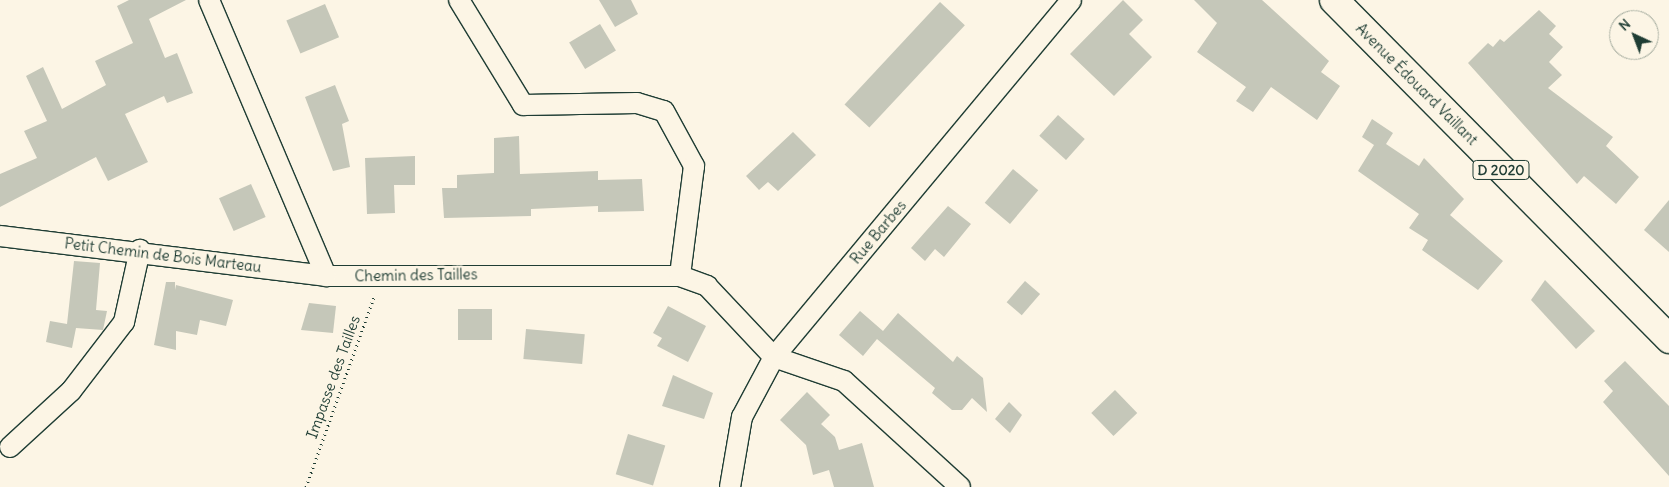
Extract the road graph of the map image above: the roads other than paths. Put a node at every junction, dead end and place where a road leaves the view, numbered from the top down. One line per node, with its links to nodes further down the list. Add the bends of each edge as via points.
1 (209, 0): 7 (street)
2 (459, 0): 8 (street, via 523,105 637,103 664,110 694,166)
3 (1071, 0): 10 (street, Rue Barbes)
4 (1334, 0): 9 (main road, Avenue Édouard Vaillant / D 2020)
5 (0, 236): 6 (street, Petit Chemin de Bois Marteau)
6 (140, 250): 7 (street, Petit Chemin de Bois Marteau); 11 (street, via 124,322 71,391)
7 (326, 276): 8 (street, Chemin des Tailles)
8 (680, 276): 10 (street, Chemin des Tailles, via 707,286)
9 (1669, 339)
10 (774, 356): 12 (street, Rue Barbes, via 742,417); 13 (street, via 844,381)
11 (10, 447)
12 (730, 487)
13 (960, 487)

